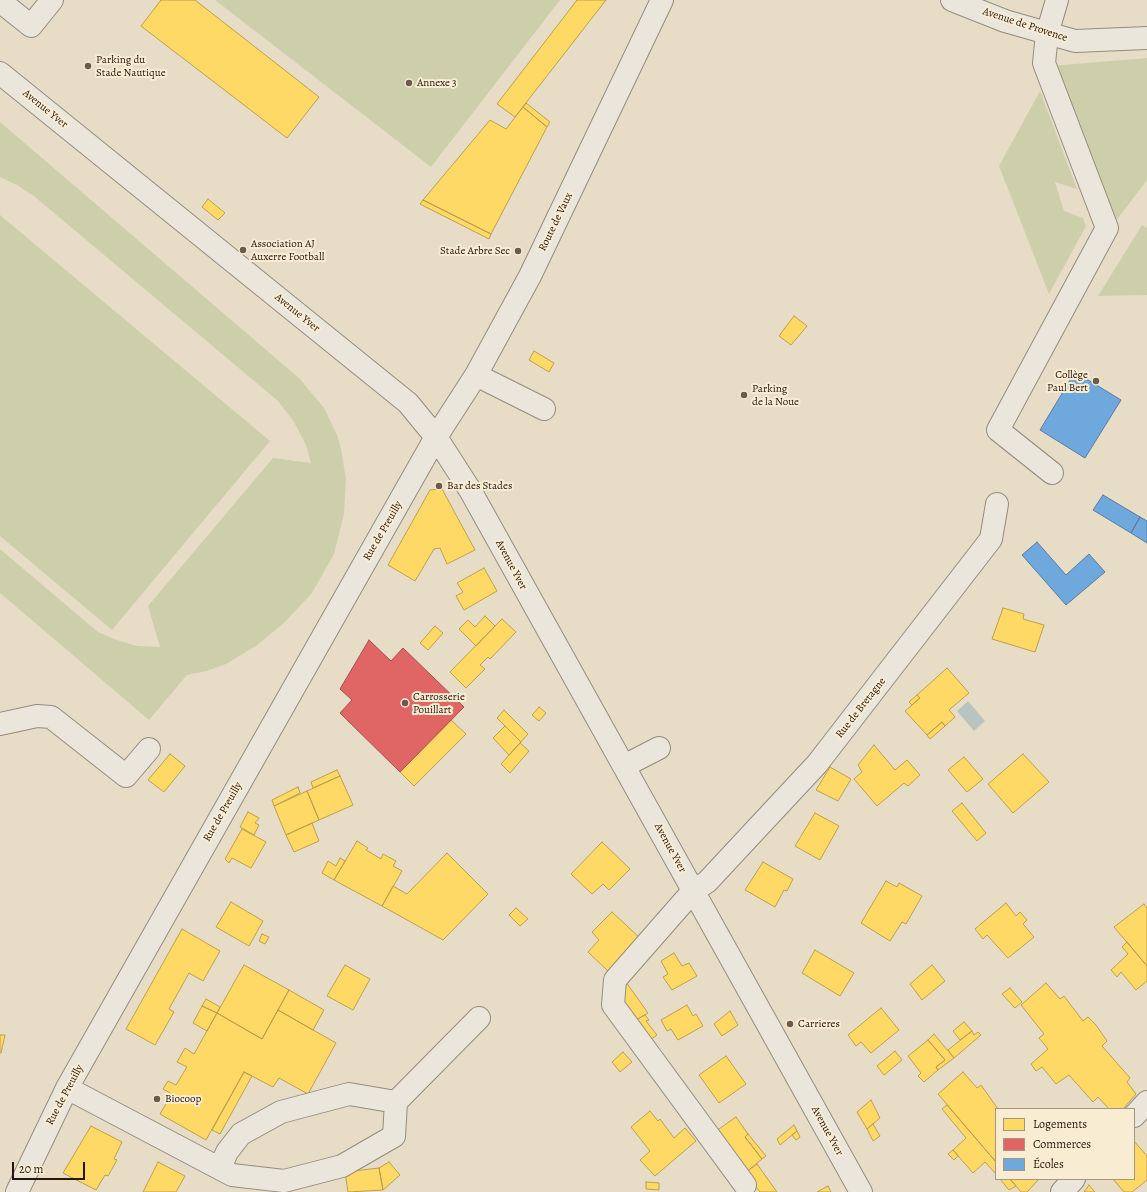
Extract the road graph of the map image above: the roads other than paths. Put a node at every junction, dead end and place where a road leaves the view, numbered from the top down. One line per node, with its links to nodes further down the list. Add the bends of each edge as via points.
1 (52, 0): 5 (street, via 31,26)
2 (662, 0): 9 (street, Route de Vaux, via 530,276)
3 (952, 0): 6 (street, Avenue de Provence)
4 (1058, 0): 6 (street)
5 (0, 1)
6 (1047, 34): 7 (street, Avenue de Provence, via 1075,41); 12 (street, via 1044,63 1107,228 998,430)
7 (1147, 38)
8 (0, 73): 11 (street, Avenue Yver, via 408,403)
9 (476, 375): 10 (street); 11 (street, Route de Vaux)
10 (544, 409)
11 (436, 437): 17 (street, Avenue Yver, via 470,490); 20 (street, Rue de Preuilly)
12 (1052, 473)
13 (998, 504): 18 (street, Rue de Bretagne, via 991,539 817,764 707,882)
14 (0, 724): 16 (street, via 38,716 51,717 126,776)
15 (658, 748): 17 (street)
16 (149, 750)
17 (624, 766): 18 (street, Avenue Yver)
18 (693, 891): 26 (street, Rue de Bretagne, via 616,980 613,1005); 28 (street, Avenue Yver)
19 (479, 1018): 21 (street)
20 (67, 1088): 24 (street); 27 (street, Rue de Preuilly)
21 (396, 1102): 24 (street, via 349,1094 281,1112 241,1134 227,1152); 24 (street, via 394,1136 342,1166 284,1181 232,1175)
22 (1147, 1102): 23 (street)
23 (1135, 1115)
24 (220, 1168)
25 (1073, 1180): 29 (street)
26 (746, 1185)
27 (17, 1192)
28 (860, 1192)
29 (1062, 1192)

